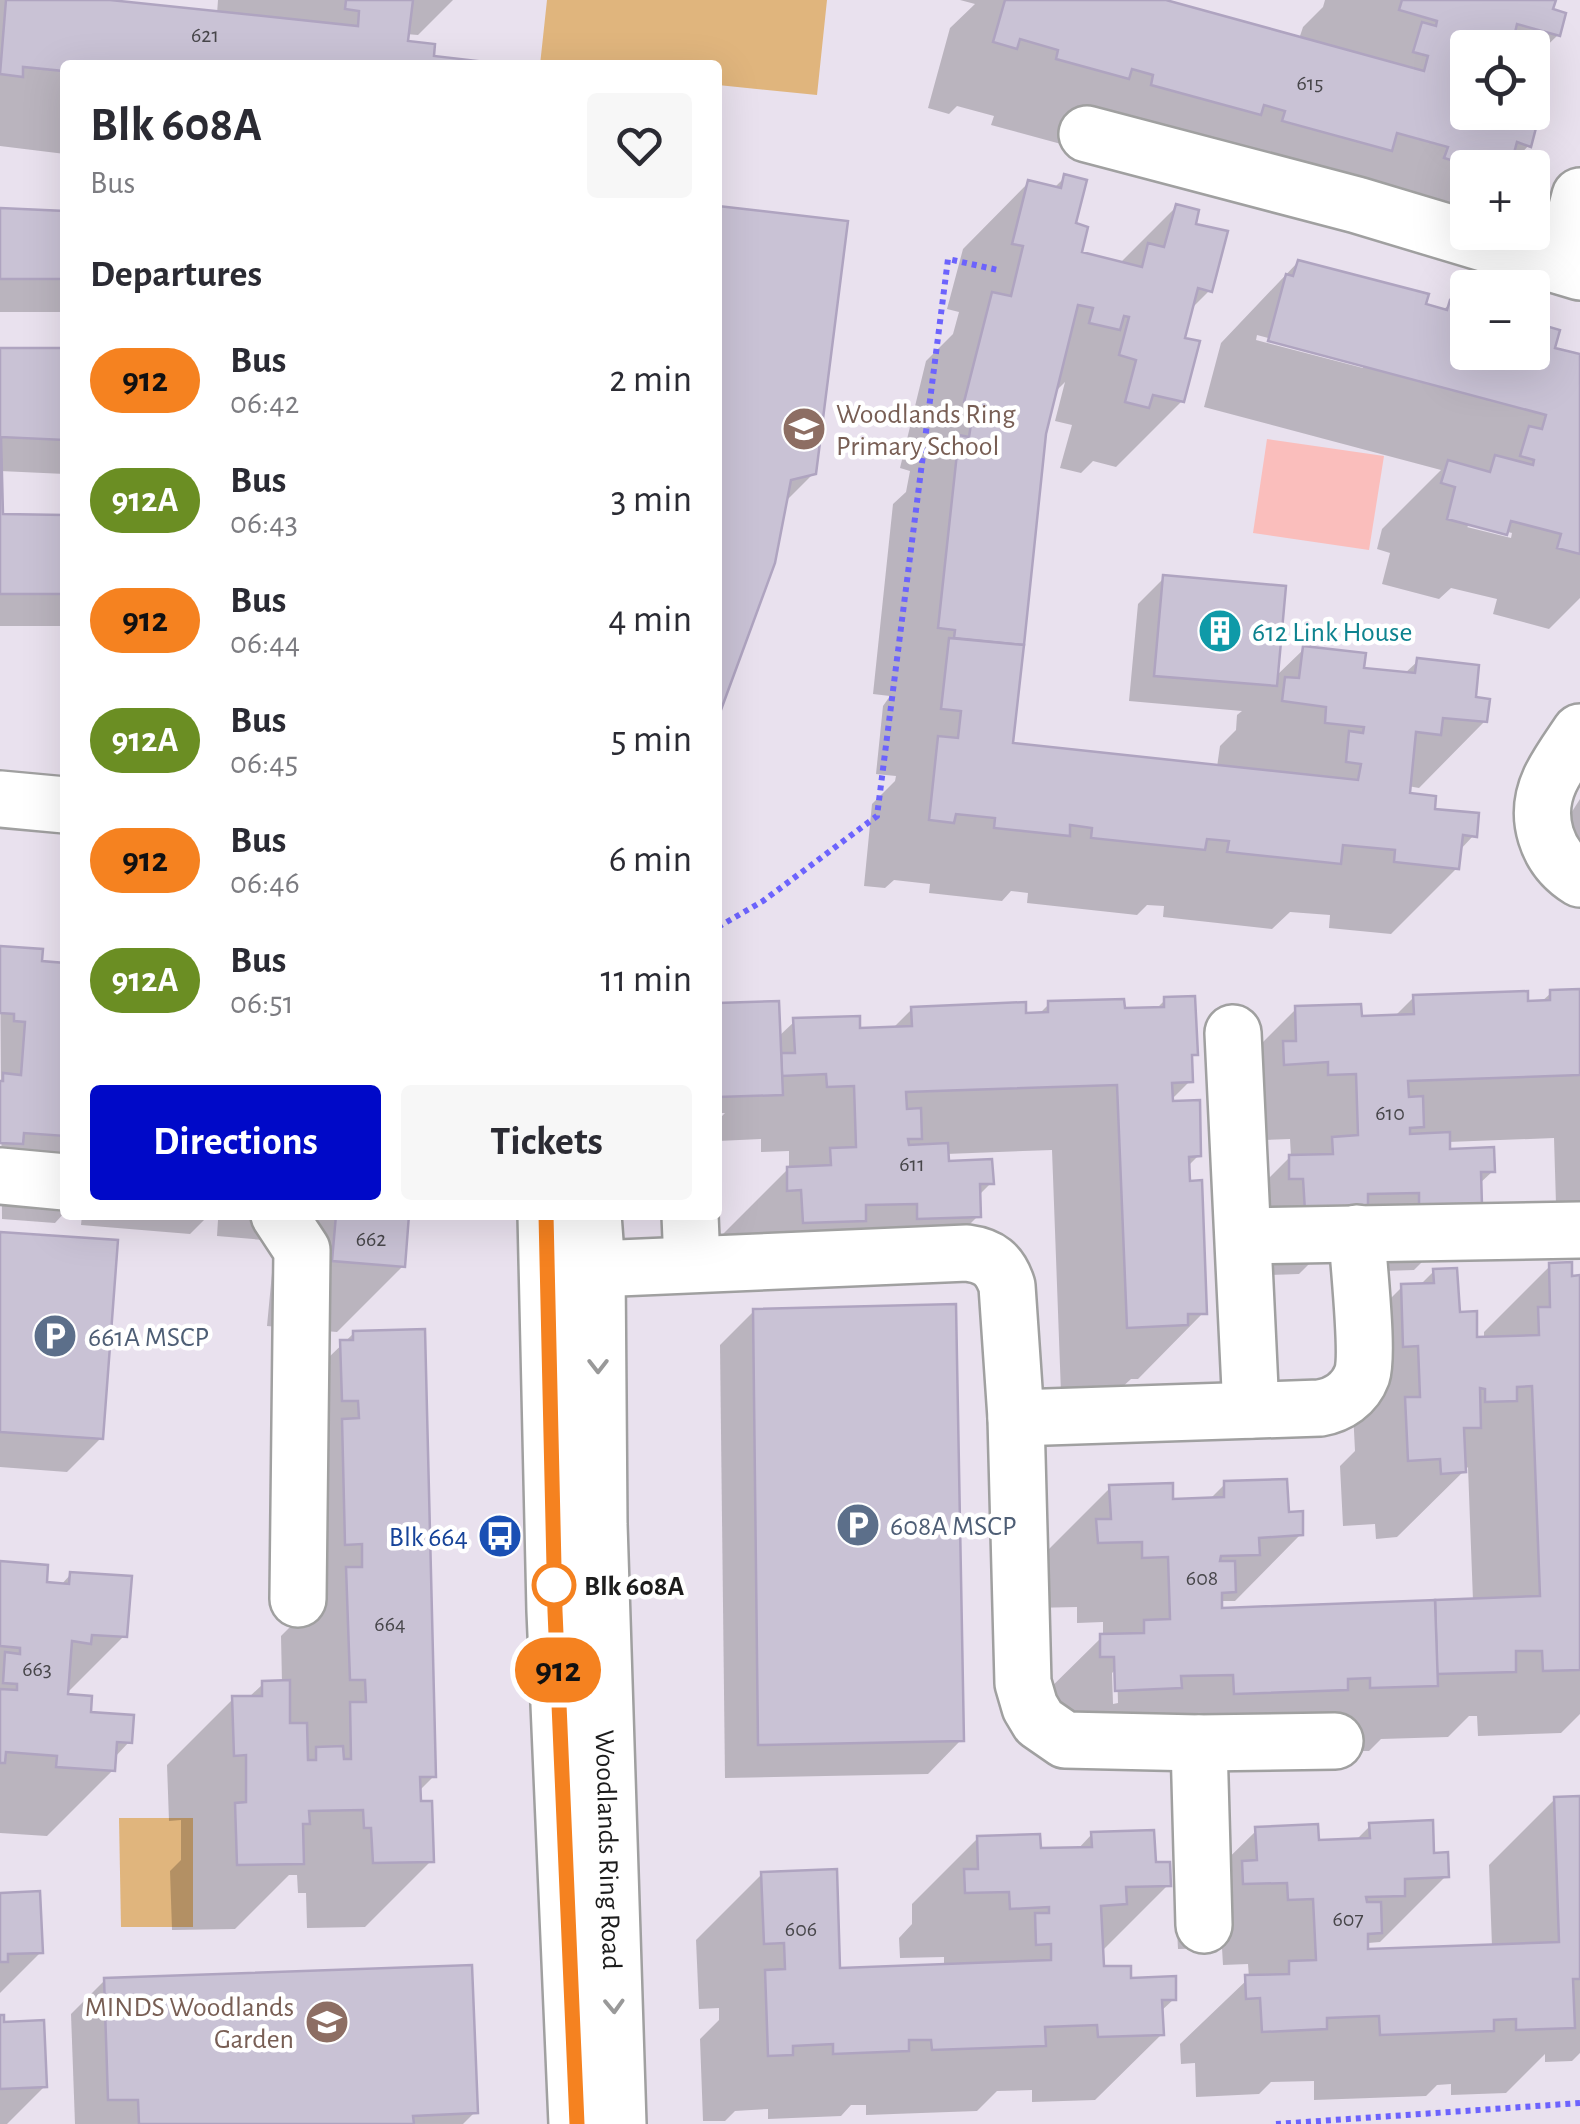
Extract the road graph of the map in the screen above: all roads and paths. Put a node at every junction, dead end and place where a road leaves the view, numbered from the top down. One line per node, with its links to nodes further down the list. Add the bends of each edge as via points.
1 (1087, 134): 3 (street)
2 (1580, 196): 3 (street)
3 (1571, 269)
4 (998, 270): 11 (path, via 948,259 876,816)
5 (1580, 732): 10 (street, via 1549,782 1544,832 1552,854)
6 (0, 799): 7 (street)
7 (60, 805)
8 (0, 826): 9 (street)
9 (60, 829)
10 (1580, 879)
11 (722, 925)
12 (1233, 1033): 19 (street)
13 (0, 1176): 14 (street)
14 (60, 1182)
15 (282, 1220): 24 (street, via 302,1250)
16 (551, 1220): 21 (street, Woodlands Ring Road)
17 (1580, 1230): 18 (street)
18 (1357, 1233): 19 (street); 22 (street, via 1364,1364 1355,1388 1330,1406)
19 (1244, 1236): 22 (street)
20 (691, 1239): 21 (street); 23 (street, via 967,1253 992,1260 1007,1286)
21 (580, 1251): 29 (street, Woodlands Ring Road, via 548,1349); 30 (street, Woodlands Ring Road, one-way to 30, via 598,1524)
22 (1251, 1410): 23 (street)
23 (1016, 1418): 26 (street, via 1023,1683 1030,1707 1065,1740)
24 (298, 1599)
25 (1334, 1741): 26 (street)
26 (1199, 1743): 27 (street)
27 (1204, 1925)
28 (1580, 2102): 31 (path)
29 (577, 2124)
30 (618, 2124)
31 (1276, 2124)

